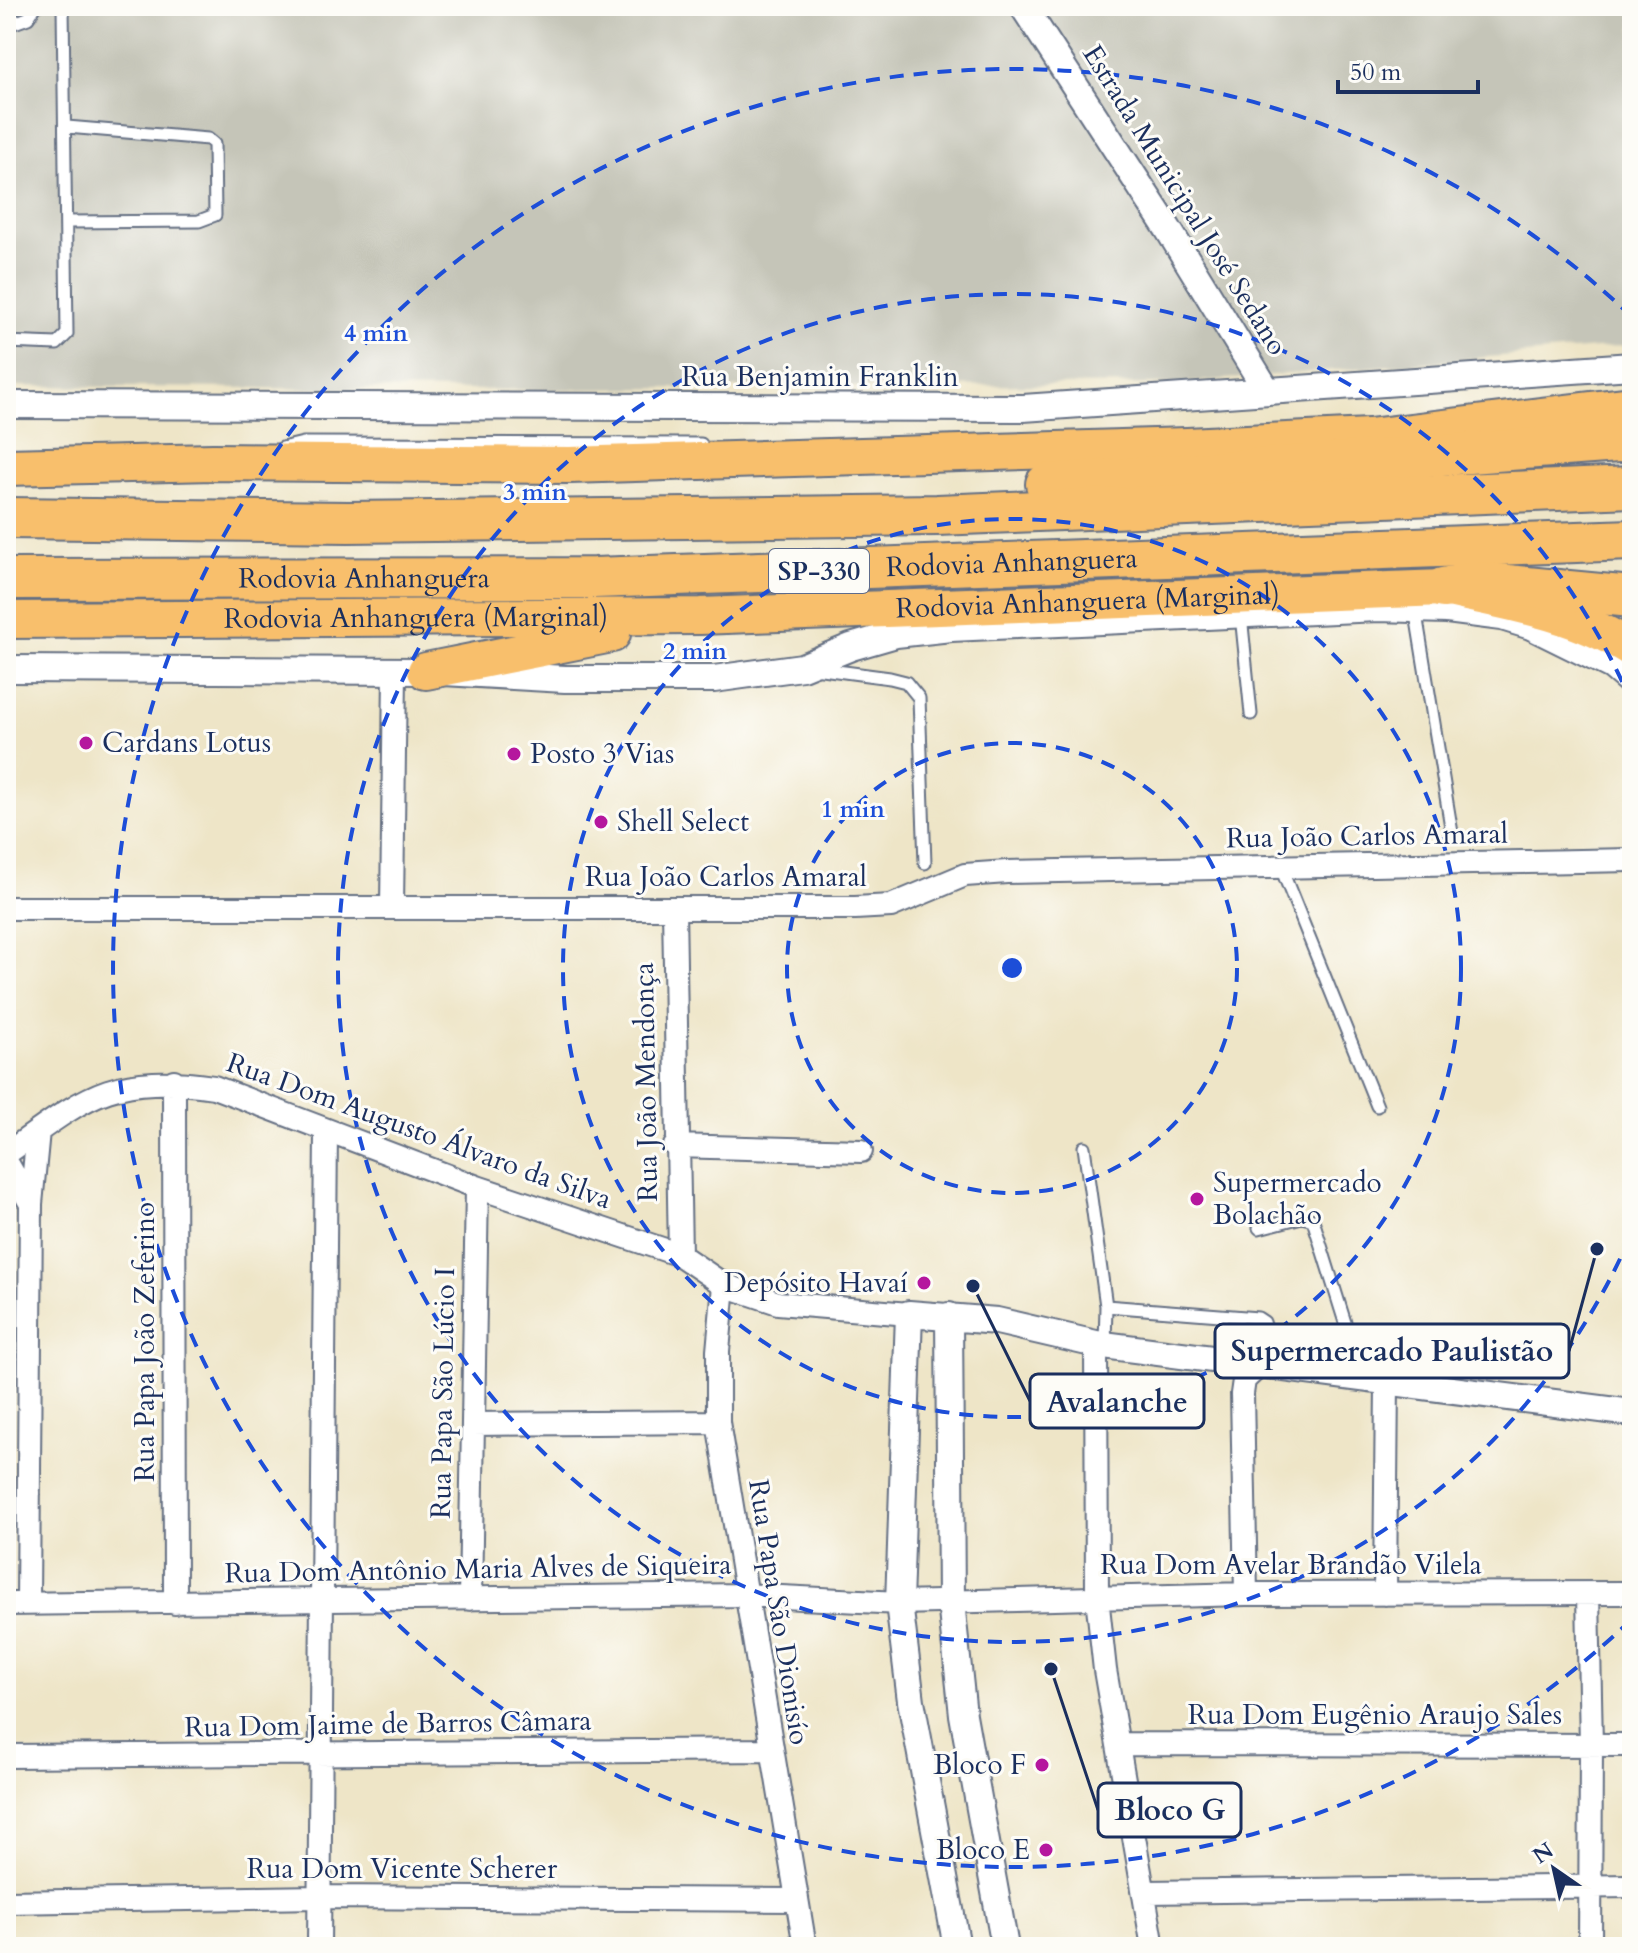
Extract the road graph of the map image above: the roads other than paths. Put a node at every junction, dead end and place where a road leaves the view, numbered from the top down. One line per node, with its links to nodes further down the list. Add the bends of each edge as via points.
1 (36, 6): 4 (lane, via 28,18)
2 (63, 6): 5 (lane)
3 (1023, 6): 9 (street, Estrada Municipal José Sedano)
4 (6, 26)
5 (67, 127): 6 (lane); 6 (lane, via 208,139 214,144 215,215 199,221)
6 (66, 222): 7 (lane, via 67,334 57,344)
7 (6, 342)
8 (1632, 366): 9 (street, Rua Benjamin Franklin)
9 (1266, 389): 10 (street, Rua Benjamin Franklin, via 1198,399 1023,408)
10 (6, 405)
11 (1632, 405): 13 (highway)
12 (1632, 422): 13 (highway, via 1433,440)
13 (1369, 437): 17 (highway)
14 (1632, 441): 22 (highway, via 1022,486 907,501)
15 (710, 444): 18 (lane, via 303,443)
16 (741, 445): 17 (lane)
17 (783, 458): 18 (highway, via 570,465)
18 (213, 462): 19 (highway)
19 (6, 467)
20 (1632, 487): 22 (highway, Rodovia Anhanguera / SP-330, via 937,515)
21 (6, 518): 22 (highway, Rodovia Anhanguera / SP-330)
22 (654, 520)
23 (1632, 540): 24 (highway, Rodovia Anhanguera / SP-330)
24 (1326, 554): 25 (highway); 26 (highway, Rodovia Anhanguera / SP-330, via 594,578)
25 (1632, 569)
26 (6, 579)
27 (1632, 597): 28 (highway, via 1476,582)
28 (1429, 598): 29 (street, via 1378,608); 30 (highway, Rodovia Anhanguera (Marginal)); 32 (highway, Rodovia Anhanguera (Marginal), via 1543,609); 36 (street, via 1531,626 1612,666); 38 (lane)
29 (1241, 614): 33 (street, via 896,634); 37 (lane)
30 (700, 616): 31 (highway, Rodovia Anhanguera (Marginal)); 35 (highway)
31 (6, 620)
32 (1632, 649)
33 (802, 667): 35 (street, via 714,679); 40 (lane, via 906,682 919,698)
34 (6, 669): 35 (street)
35 (410, 672): 42 (street)
36 (1632, 683)
37 (1251, 714)
38 (1452, 833)
39 (1632, 860): 41 (street, Rua João Carlos Amaral)
40 (925, 863)
41 (1281, 868): 44 (street, Rua João Carlos Amaral, via 1007,872 965,875 891,906); 46 (lane)
42 (392, 907): 43 (street, Rua João Carlos Amaral); 44 (street, Rua João Carlos Amaral)
43 (6, 908)
44 (674, 908): 49 (street, Rua João Mendonça)
45 (174, 1081): 47 (street, Rua Dom Augusto Álvaro da Silva, via 115,1087 84,1098); 48 (street, Rua Dom Augusto Álvaro da Silva, via 254,1100); 79 (street, Rua Papa João Zeferino)
46 (1377, 1106)
47 (38, 1131): 52 (street, Rua Dom Augusto Álvaro da Silva); 55 (street)
48 (326, 1131): 54 (street, Rua Dom Augusto Álvaro da Silva); 77 (street)
49 (675, 1146): 51 (street); 57 (street, Rua João Mendonça)
50 (1084, 1147): 59 (lane)
51 (861, 1151)
52 (6, 1154)
53 (6, 1161): 55 (street)
54 (477, 1187): 57 (street, Rua Dom Augusto Álvaro da Silva); 69 (street, Rua Papa São Lúcio I)
55 (31, 1204): 81 (street)
56 (1259, 1228): 65 (lane, via 1302,1217 1313,1220)
57 (680, 1255): 58 (street, Rua Dom Augusto Álvaro da Silva)
58 (724, 1285): 60 (street, Rua Dom Augusto Álvaro da Silva, via 778,1303); 68 (street, Rua Papa São Dionisío)
59 (1106, 1306): 62 (lane); 64 (lane, via 1258,1318 1264,1322)
60 (909, 1314): 61 (street); 80 (street)
61 (949, 1316): 62 (street, via 997,1321); 78 (street)
62 (1100, 1345): 63 (street); 75 (street)
63 (1226, 1362): 64 (street); 66 (street)
64 (1268, 1367): 65 (street); 66 (street, via 1244,1380)
65 (1375, 1381): 67 (street); 72 (street)
66 (1242, 1394): 71 (street)
67 (1632, 1413)
68 (718, 1422): 69 (street); 74 (street, Rua Papa São Dionisío)
69 (473, 1424): 76 (street, Rua Papa São Lúcio I)
70 (1632, 1593): 73 (street, Rua Dom Avelar Brandão Vilela)
71 (1246, 1594): 72 (street, Rua Dom Avelar Brandão Vilela); 75 (street, Rua Dom Avelar Brandão Vilela)
72 (1385, 1594): 73 (street, Rua Dom Avelar Brandão Vilela)
73 (1588, 1594): 84 (street)
74 (744, 1595): 76 (street, Rua Dom Antônio Maria Alves de Siqueira); 80 (street, Rua Dom Antônio Maria Alves de Siqueira); 85 (street, Rua Papa São Dionisío)
75 (1097, 1597): 78 (street, Rua Dom Avelar Brandão Vilela); 82 (street)
76 (470, 1599): 77 (street, Rua Dom Antônio Maria Alves de Siqueira)
77 (323, 1602): 79 (street, Rua Dom Antônio Maria Alves de Siqueira); 86 (street)
78 (951, 1602): 80 (street, Rua Dom Antônio Maria Alves de Siqueira); 97 (street, via 963,1715)
79 (175, 1603): 81 (street, Rua Dom Antônio Maria Alves de Siqueira)
80 (899, 1603): 96 (street, via 911,1701)
81 (17, 1604)
82 (1118, 1744): 84 (street, Rua Dom Eugênio Araujo Sales); 90 (street)
83 (1632, 1745): 84 (street, Rua Dom Eugênio Araujo Sales)
84 (1591, 1746): 88 (street)
85 (770, 1750): 86 (street, Rua Dom Jaime de Barros Câmara); 92 (street, Rua Papa São Dionisío)
86 (320, 1755): 87 (street, Rua Dom Jaime de Barros Câmara); 91 (street)
87 (6, 1756)
88 (1589, 1886): 89 (street); 90 (street); 99 (street)
89 (1632, 1886)
90 (1146, 1892): 98 (street)
91 (319, 1897): 92 (street, Rua Dom Vicente Scherer); 93 (street, Rua Dom Vicente Scherer); 94 (street)
92 (797, 1900): 95 (street, Rua Papa São Dionisío)
93 (6, 1902)
94 (319, 1947)
95 (805, 1947)
96 (957, 1947)
97 (1005, 1947)
98 (1153, 1947)
99 (1590, 1947)

